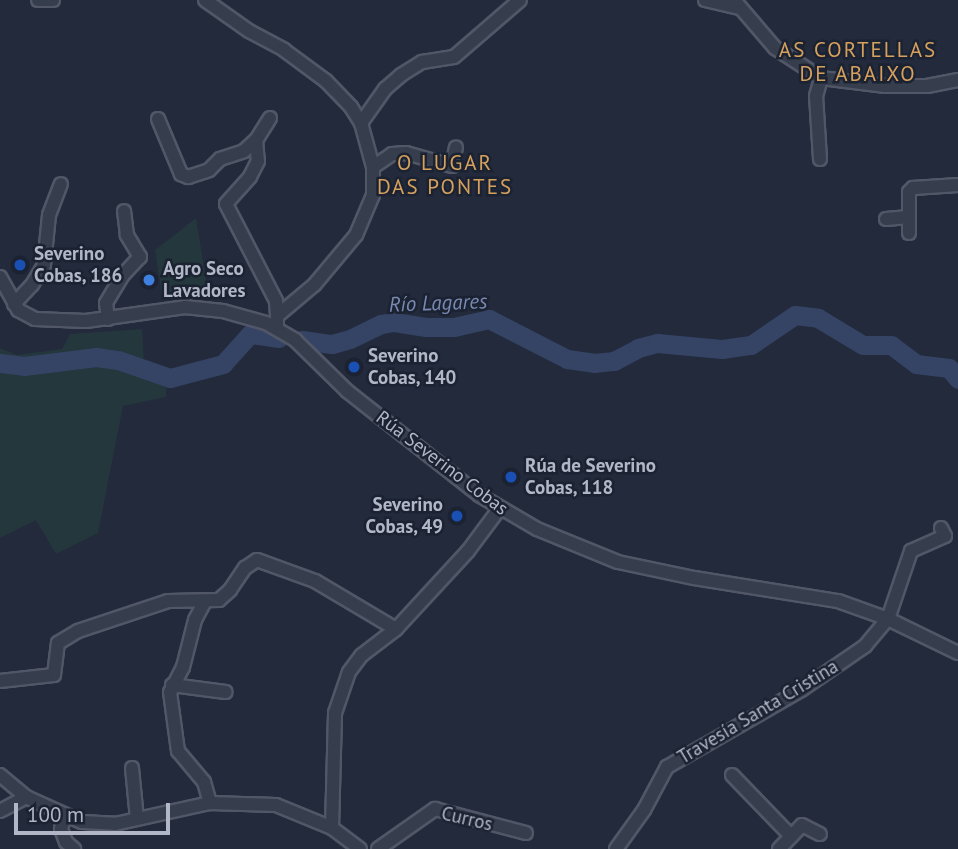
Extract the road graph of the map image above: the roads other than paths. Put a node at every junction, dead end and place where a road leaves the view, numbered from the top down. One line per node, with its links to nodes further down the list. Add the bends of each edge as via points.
1 (38, 0): 2 (street)
2 (53, 0)
3 (205, 0): 11 (street, via 326,82)
4 (520, 0): 11 (street, via 454,57 422,62 401,75 385,89)
5 (705, 0): 6 (street)
6 (736, 4): 7 (street, via 775,48)
7 (821, 78): 8 (street, via 886,86); 14 (street, via 816,96)
8 (958, 80)
9 (270, 118): 12 (street)
10 (158, 119): 12 (street, via 181,174 188,177 244,151)
11 (361, 124): 15 (street)
12 (256, 140): 25 (street, via 258,161 226,204 276,301)
13 (456, 148): 15 (street, via 452,166 405,153 392,154)
14 (820, 159)
15 (373, 167): 25 (street, via 373,195 356,235)
16 (61, 184): 23 (street, via 49,215 44,265)
17 (958, 185): 19 (street, via 913,188 909,191)
18 (124, 211): 24 (street, via 127,235 140,257 106,303)
19 (909, 217): 20 (street); 21 (street)
20 (886, 219)
21 (909, 233)
22 (0, 277): 23 (street)
23 (14, 304): 24 (street, Rúa Severino Cobas, via 35,319)
24 (108, 319): 25 (street, Rúa Severino Cobas, via 204,308)
25 (277, 322): 26 (street, Rúa Severino Cobas, via 364,405)
26 (500, 508): 29 (street, Rúa Severino Cobas, via 537,529 618,562 811,594); 30 (street, via 473,545)
27 (941, 528): 29 (street, via 945,536 911,551)
28 (204, 603): 30 (street, via 225,596 245,568 257,560 315,581); 32 (street, via 168,601 66,637 55,649 57,672); 33 (street, via 183,667)
29 (888, 619): 31 (street, Rúa Severino Cobas); 50 (street, Travesía Santa Cristina, via 865,646 801,690 667,767)
30 (396, 629): 43 (street, via 356,660 340,694)
31 (958, 653)
32 (0, 681)
33 (172, 685): 34 (street); 39 (street, via 178,751 204,782)
34 (226, 692)
35 (132, 768): 42 (street)
36 (0, 775): 38 (street)
37 (732, 775): 46 (street)
38 (26, 797): 40 (street); 41 (street)
39 (210, 803): 42 (street); 43 (street, via 276,805)
40 (0, 811)
41 (65, 815): 42 (street, via 101,825); 47 (street, via 61,829)
42 (136, 819)
43 (332, 828): 48 (street)
44 (526, 833): 49 (street, Curros, via 435,809)
45 (820, 834): 46 (street, via 802,825)
46 (791, 836): 51 (street)
47 (74, 849)
48 (360, 849)
49 (378, 849)
50 (616, 849)
51 (779, 849)

